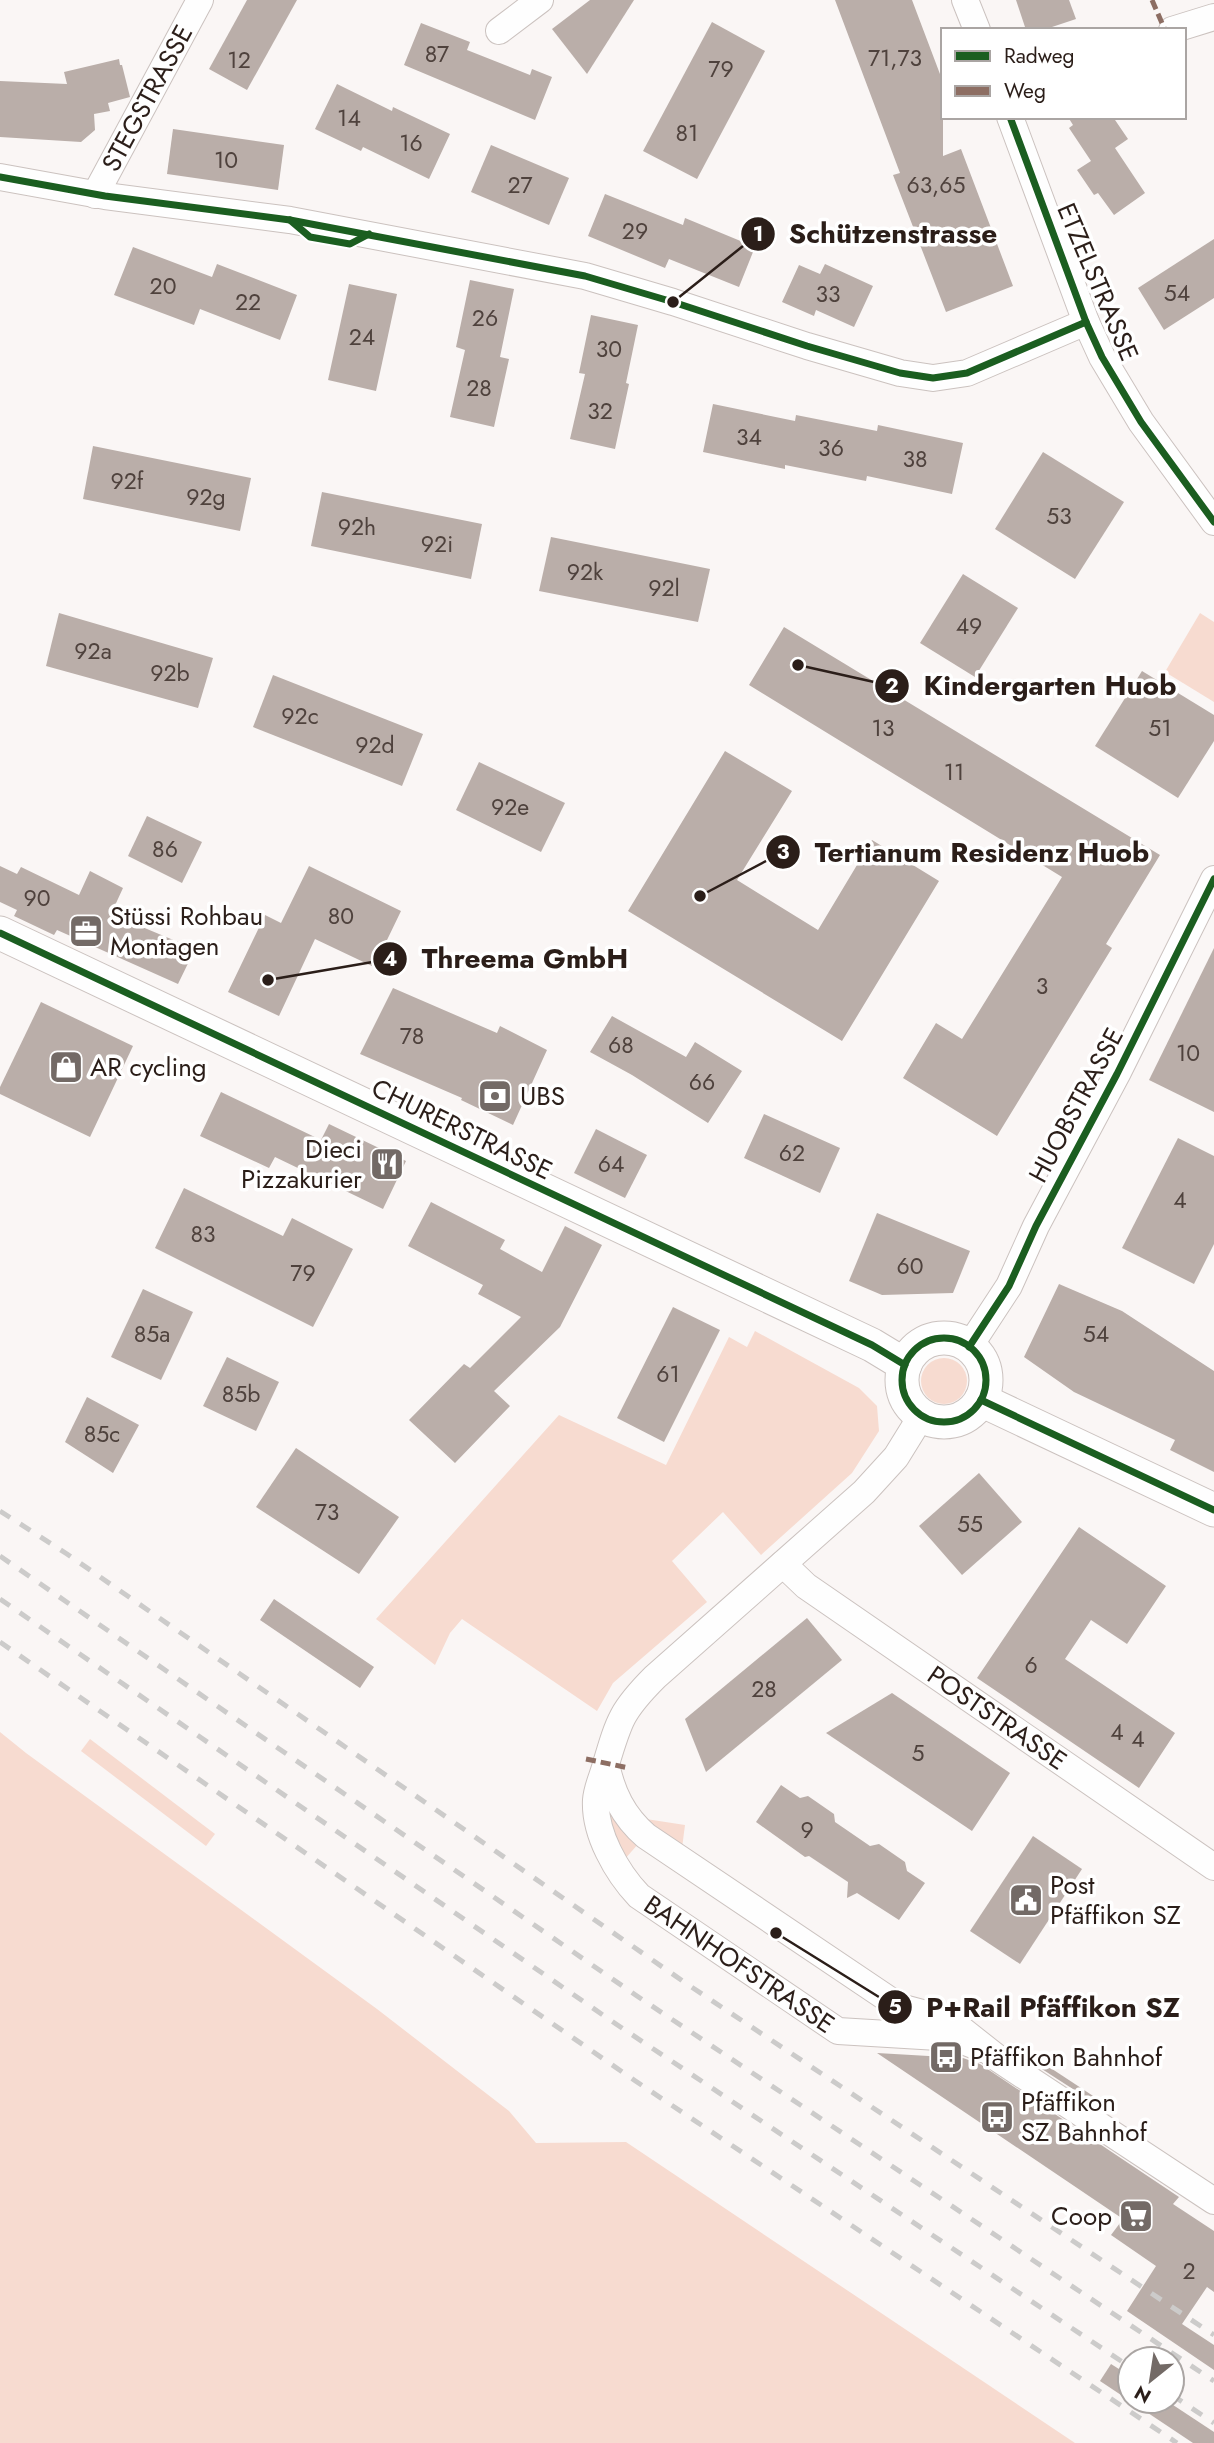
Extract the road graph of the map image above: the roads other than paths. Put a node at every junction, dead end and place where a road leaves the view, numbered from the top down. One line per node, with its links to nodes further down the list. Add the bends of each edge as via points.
1 (200, 0): 10 (street, STEGSTRASSE)
2 (540, 0): 7 (street)
3 (965, 0): 5 (street)
4 (1214, 17): 6 (street)
5 (976, 28)
6 (1178, 28)
7 (499, 31)
8 (1011, 119): 11 (street, ETZELSTRASSE)
9 (0, 177): 10 (street)
10 (95, 195): 11 (street, via 290,220 585,276 807,346 933,378 967,373)
11 (1086, 322): 12 (street, ETZELSTRASSE, via 1142,422)
12 (1214, 522)
13 (1214, 879): 15 (street, HUOBSTRASSE, via 1009,1286)
14 (0, 933): 16 (main road, CHURERSTRASSE, via 859,1339)
15 (969, 1347): 16 (main road, via 951,1339 932,1340 916,1349); 17 (main road, via 984,1371)
16 (905, 1365): 18 (main road, via 905,1397)
17 (981, 1400): 18 (main road, via 958,1420 936,1421); 19 (main road)
18 (922, 1415): 20 (street, BAHNHOFSTRASSE, via 877,1479)
19 (1214, 1510)
20 (783, 1564): 21 (street, BAHNHOFSTRASSE, via 634,1698 618,1722); 22 (street, POSTSTRASSE, via 807,1586)
21 (606, 1763): 23 (street, BAHNHOFSTRASSE, via 624,1812 646,1836 900,2007 938,2015); 23 (street, BAHNHOFSTRASSE, via 596,1800 601,1831 617,1867 639,1896 838,2031 955,2038)
22 (1214, 1867)
23 (983, 2049): 24 (street, BAHNHOFSTRASSE)
24 (1214, 2201)

